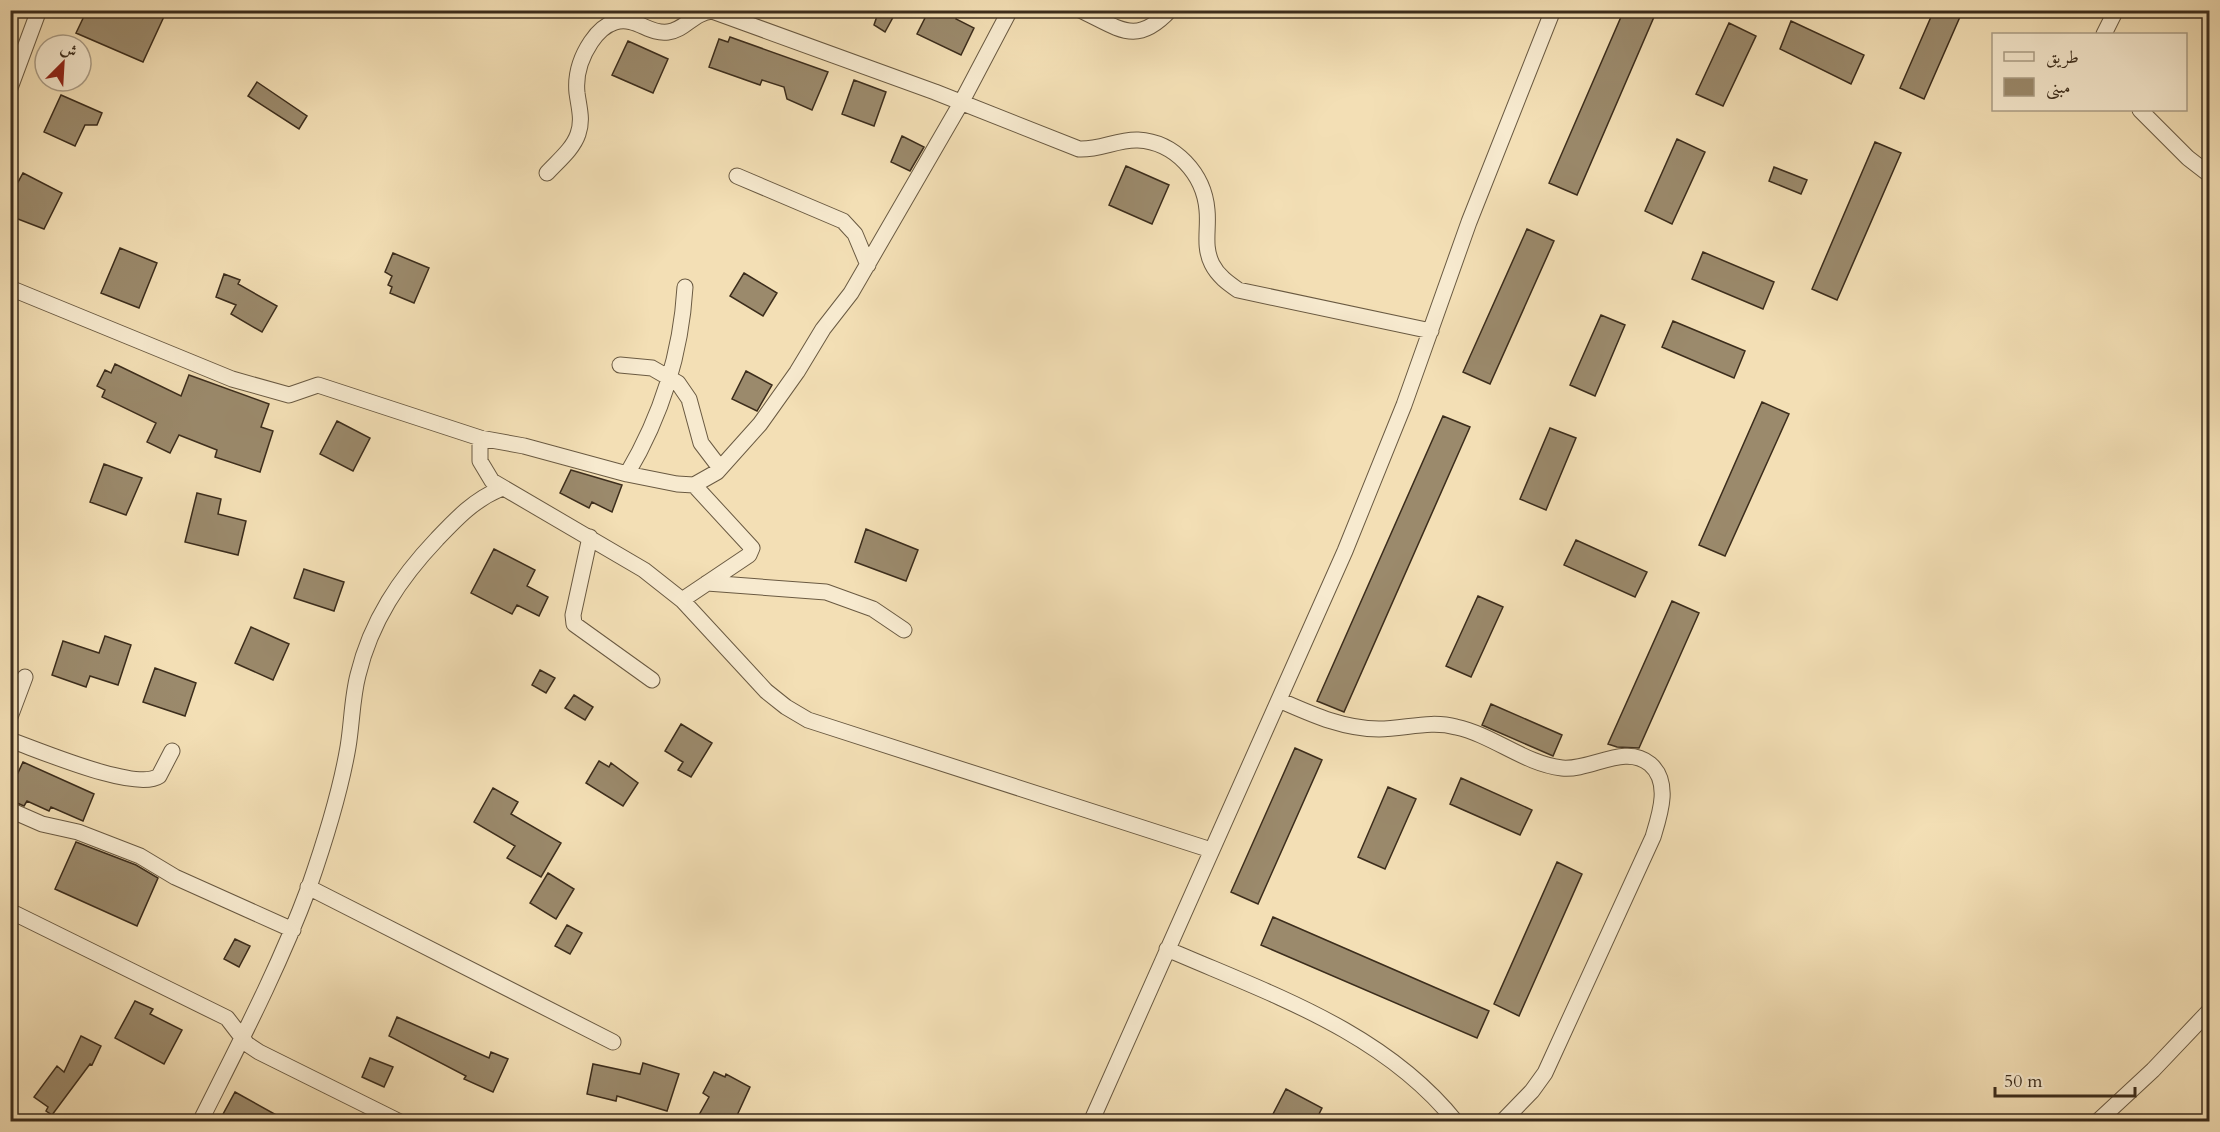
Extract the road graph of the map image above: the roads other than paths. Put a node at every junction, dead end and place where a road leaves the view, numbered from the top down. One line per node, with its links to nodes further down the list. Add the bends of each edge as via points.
1 (39, 10): 9 (street)
2 (1010, 10): 10 (street)
3 (1080, 10): 4 (street, via 1133,32 1149,30)
4 (1170, 10)
5 (1553, 10): 18 (street, via 1469,222)
6 (2116, 10): 8 (street)
7 (746, 16): 10 (street); 12 (street, via 712,11 695,15 667,33 623,20 604,27 590,43 579,67 578,135)
8 (2104, 33)
9 (10, 88)
10 (961, 103): 15 (street); 18 (street, via 1079,149 1093,150 1137,140 1172,151 1186,163 1205,194 1206,249 1223,280 1255,296)
11 (2141, 111): 14 (street)
12 (547, 173)
13 (737, 176): 15 (street, via 843,221 855,234)
14 (2210, 176)
15 (868, 264): 22 (street, via 779,399)
16 (686, 286): 20 (street)
17 (10, 288): 21 (street, via 232,379 289,395 318,385)
18 (1431, 331): 32 (street, via 1371,489)
19 (620, 365): 20 (street, via 652,368)
20 (671, 377): 22 (street, via 688,399 697,435); 23 (street, via 657,417)
21 (480, 438): 23 (street); 25 (street, via 484,472)
22 (720, 468): 24 (street)
23 (627, 474): 24 (street)
24 (694, 485): 27 (street, via 752,548 749,555)
25 (500, 489): 26 (street); 38 (street, via 467,508 400,583 379,618 358,675 340,782)
26 (590, 537): 28 (street, via 644,570); 31 (street, via 574,624)
27 (708, 583): 28 (street); 29 (street, via 826,592 866,605)
28 (682, 600): 37 (street, via 766,691 808,720)
29 (904, 630)
30 (25, 677): 33 (street)
31 (652, 680)
32 (1279, 700): 37 (street); 49 (street, via 1321,718 1359,728 1432,723 1461,728 1556,768 1578,768 1626,756 1649,763 1658,772 1663,784 1653,837 1545,1073)
33 (10, 717)
34 (10, 740): 35 (street, via 109,775 145,781 159,776)
35 (172, 751)
36 (10, 810): 40 (street, via 140,856 175,877)
37 (1211, 850): 41 (street)
38 (308, 887): 40 (street); 44 (street)
39 (16, 914): 43 (street, via 227,1018)
40 (292, 930): 43 (street)
41 (1167, 949): 47 (street); 48 (street, via 1324,1018 1368,1043 1409,1073)
42 (2210, 1010): 50 (street)
43 (243, 1037): 45 (street); 46 (street, via 259,1052)
44 (613, 1042)
45 (200, 1122)
46 (400, 1122)
47 (1091, 1122)
48 (1456, 1122)
49 (1502, 1122)
50 (2097, 1122)

